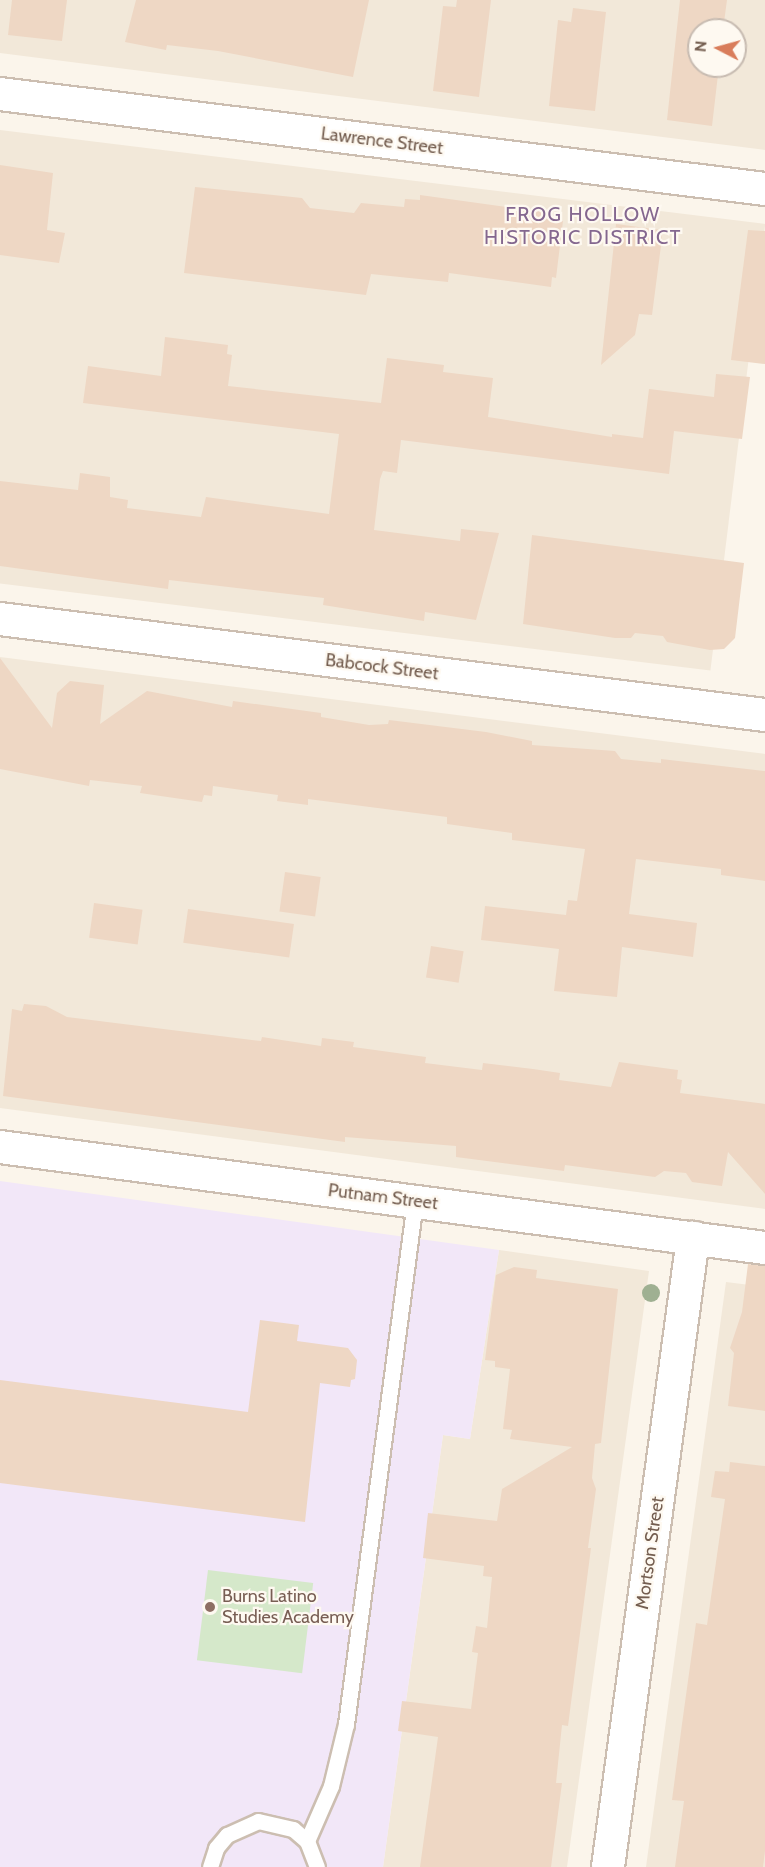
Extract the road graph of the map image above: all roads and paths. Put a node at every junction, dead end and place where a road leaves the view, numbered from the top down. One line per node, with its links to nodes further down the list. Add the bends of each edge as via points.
1 (0, 94): 2 (street, Lawrence Street)
2 (765, 189)
3 (0, 619): 4 (street, Babcock Street)
4 (765, 715)
5 (0, 1147): 6 (street, Putnam Street)
6 (415, 1201): 7 (street, Putnam Street); 9 (lane, via 346,1724 331,1786)
7 (693, 1238): 8 (street, Putnam Street); 12 (street, Mortson Street)
8 (765, 1248)
9 (307, 1841): 10 (lane, via 293,1829 258,1821 227,1835 216,1848); 11 (lane)
10 (210, 1867)
11 (317, 1867)
12 (608, 1867)

